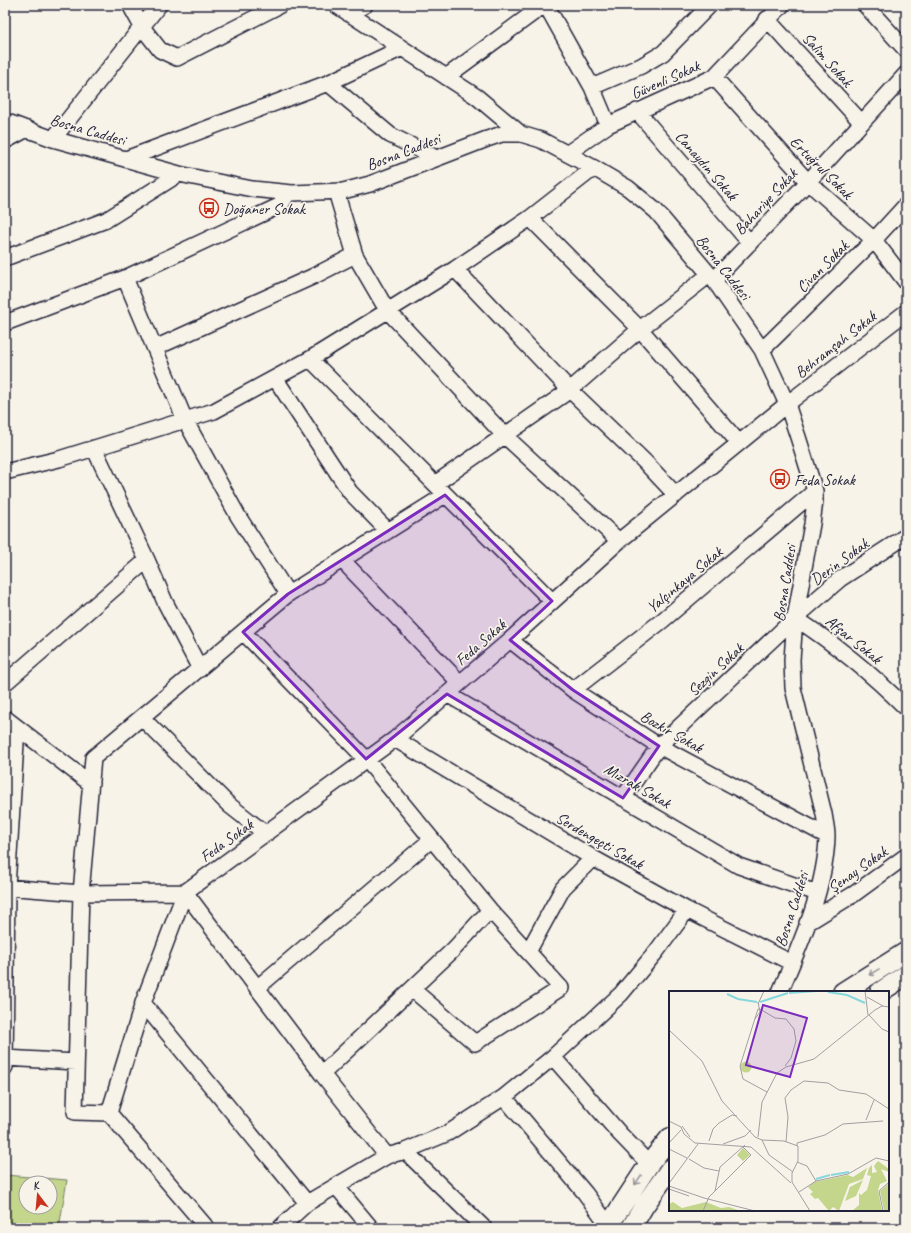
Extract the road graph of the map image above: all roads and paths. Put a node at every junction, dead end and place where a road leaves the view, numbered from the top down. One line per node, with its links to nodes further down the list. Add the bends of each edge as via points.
1 (130, 5): 12 (street)
2 (159, 5): 12 (street)
3 (280, 5): 12 (street, via 177,58 160,50)
4 (336, 5): 10 (street)
5 (365, 5): 10 (street)
6 (545, 5): 16 (street); 19 (street)
7 (710, 5): 19 (street, via 662,53 641,66)
8 (782, 5): 11 (street, Güvenli Sokak)
9 (865, 5): 14 (street)
10 (349, 14): 13 (street)
11 (767, 19): 17 (street, Güvenli Sokak); 22 (street, Salim Sokak)
12 (142, 26): 26 (street)
13 (402, 48): 16 (street); 18 (street)
14 (906, 50)
15 (906, 74): 22 (street, Bahariye Sokak)
16 (446, 77): 25 (street, via 477,98)
17 (714, 77): 20 (street, Güvenli Sokak); 33 (street, Ertuğrul Sokak)
18 (328, 83): 29 (street, via 390,135); 30 (street)
19 (592, 87): 23 (street)
20 (637, 111): 23 (street, Güvenli Sokak); 39 (street, Canaydın Sokak)
21 (5, 120): 24 (street, Bosna Caddesi)
22 (861, 122): 33 (street, Bahariye Sokak)
23 (608, 124): 28 (street, Güvenli Sokak)
24 (27, 129): 26 (street, Bosna Caddesi); 27 (street)
25 (521, 134): 28 (street, Bosna Caddesi); 29 (street, Bosna Caddesi, via 502,134)
26 (53, 139): 30 (street, Bosna Caddesi)
27 (5, 141)
28 (568, 153): 31 (street, Bosna Caddesi)
29 (436, 158): 34 (street, Bosna Caddesi, via 370,184)
30 (126, 159): 32 (street, Bosna Caddesi)
31 (594, 168): 37 (street); 43 (street, Bosna Caddesi, via 628,188 656,211)
32 (179, 174): 35 (street, Bosna Caddesi, via 252,189); 41 (street, via 106,220)
33 (808, 182): 38 (street, Ertuğrul Sokak); 39 (street, Bahariye Sokak)
34 (338, 191): 35 (street, Bosna Caddesi); 40 (street)
35 (288, 193): 44 (street, via 281,205)
36 (906, 205): 38 (street, Civan Sokak)
37 (530, 218): 42 (street); 49 (street)
38 (874, 240): 45 (street, Ertuğrul Sokak); 51 (street, Civan Sokak)
39 (750, 242): 43 (street, Bahariye Sokak)
40 (355, 255): 46 (street); 50 (street)
41 (5, 258)
42 (455, 269): 46 (street); 54 (street)
43 (711, 277): 49 (street, Bahariye Sokak); 51 (street, Bosna Caddesi)
44 (125, 278): 48 (street); 50 (street)
45 (906, 282)
46 (387, 310): 52 (street); 57 (street)
47 (906, 312): 55 (street, Behramşah Sokak)
48 (5, 323)
49 (640, 329): 54 (street, Bahariye Sokak); 58 (street)
50 (155, 348): 56 (street)
51 (762, 350): 55 (street, Bosna Caddesi)
52 (310, 359): 53 (street); 61 (street)
53 (275, 378): 56 (street, via 214,411); 64 (street, via 350,492)
54 (570, 390): 57 (street, Bahariye Sokak); 63 (street)
55 (787, 404): 58 (street, Feda Sokak); 62 (street, Bosna Caddesi)
56 (185, 420): 59 (street); 69 (street, via 238,516)
57 (504, 435): 61 (street, Bahariye Sokak); 66 (street)
58 (739, 443): 63 (street, Feda Sokak)
59 (94, 448): 60 (street, via 59,460); 67 (street)
60 (5, 472)
61 (440, 489): 64 (street, Bahariye Sokak); 70 (street)
62 (814, 491): 71 (street, Bosna Caddesi, via 816,501); 77 (street, Yalçınkaya Sokak, via 663,620)
63 (676, 495): 66 (street, Feda Sokak)
64 (388, 531): 68 (street, Bahariye Sokak)
65 (906, 536): 71 (street, Derin Sokak, via 840,580)
66 (619, 541): 70 (street, Feda Sokak)
67 (147, 560): 74 (street, via 165,602); 75 (street)
68 (342, 560): 69 (street, Bahariye Sokak); 76 (street)
69 (288, 594): 72 (street, Bahariye Sokak)
70 (552, 601): 73 (street, Feda Sokak)
71 (796, 618): 79 (street, Afşar Sokak, via 825,637); 84 (street, Sezgin Sokak); 89 (street, Bosna Caddesi, via 792,660 793,688 824,814)
72 (243, 632): 74 (street, Bahariye Sokak); 85 (street)
73 (510, 640): 76 (street, Feda Sokak); 77 (street, Bozkır Sokak)
74 (200, 669): 81 (street, Bahariye Sokak)
75 (5, 682)
76 (460, 683): 78 (street, Feda Sokak)
77 (573, 690): 84 (street, Bozkır Sokak)
78 (447, 694): 83 (street, Feda Sokak); 87 (street, Mızrak Sokak)
79 (904, 702)
80 (5, 718): 82 (street)
81 (142, 718): 86 (street, Bahariye Sokak, via 94,758); 88 (street, via 229,805)
82 (17, 727): 86 (street); 93 (street)
83 (395, 739): 85 (street, Feda Sokak); 92 (street, Serdengeçti Sokak)
84 (659, 746): 87 (street, Sezgin Sokak); 89 (street, Bozkır Sokak)
85 (366, 759): 88 (street, Feda Sokak); 90 (street)
86 (91, 784): 95 (street, Bahariye Sokak)
87 (623, 798): 96 (street, Mızrak Sokak, via 739,866)
88 (266, 834): 94 (street, Feda Sokak)
89 (826, 836): 96 (street, Bosna Caddesi, via 824,864)
90 (432, 839): 97 (street); 104 (street)
91 (906, 856): 99 (street, Şenay Sokak, via 854,894)
92 (593, 858): 98 (street, Serdengeçti Sokak); 100 (street, via 563,888)
93 (6, 887): 95 (street); 111 (street)
94 (184, 892): 95 (street); 104 (street); 109 (street)
95 (81, 893): 112 (street, Bahariye Sokak)
96 (817, 893): 99 (street, Bosna Caddesi)
97 (490, 910): 100 (street); 105 (street)
98 (687, 910): 102 (street, Serdengeçti Sokak); 110 (street, via 621,994)
99 (807, 923): 102 (street, Bosna Caddesi)
100 (528, 952): 105 (street, via 561,988 475,1043)
101 (906, 952): 107 (main road, one-way to 107)
102 (792, 963): 106 (street, Bosna Caddesi)
103 (906, 975): 108 (main road)
104 (257, 988): 113 (street)
105 (412, 989): 113 (street)
106 (780, 991)
107 (845, 991)
108 (882, 991)
109 (143, 1003): 115 (street); 122 (street)
110 (552, 1057): 114 (street); 119 (street)
111 (5, 1061): 112 (street)
112 (76, 1062): 115 (street, Bahariye Sokak, via 75,1112)
113 (322, 1074): 118 (street)
114 (504, 1097): 117 (street, via 448,1133); 123 (street, via 585,1193)
115 (109, 1113): 124 (street)
116 (669, 1139): 119 (main road)
117 (405, 1152): 118 (street); 127 (street)
118 (387, 1156): 121 (street)
119 (649, 1164): 123 (main road, one-way to 123)
120 (669, 1170): 128 (main road)
121 (336, 1186): 122 (street); 126 (street)
122 (307, 1203): 125 (street)
123 (608, 1227)
124 (207, 1228)
125 (280, 1228)
126 (371, 1228)
127 (484, 1228)
128 (631, 1228)

